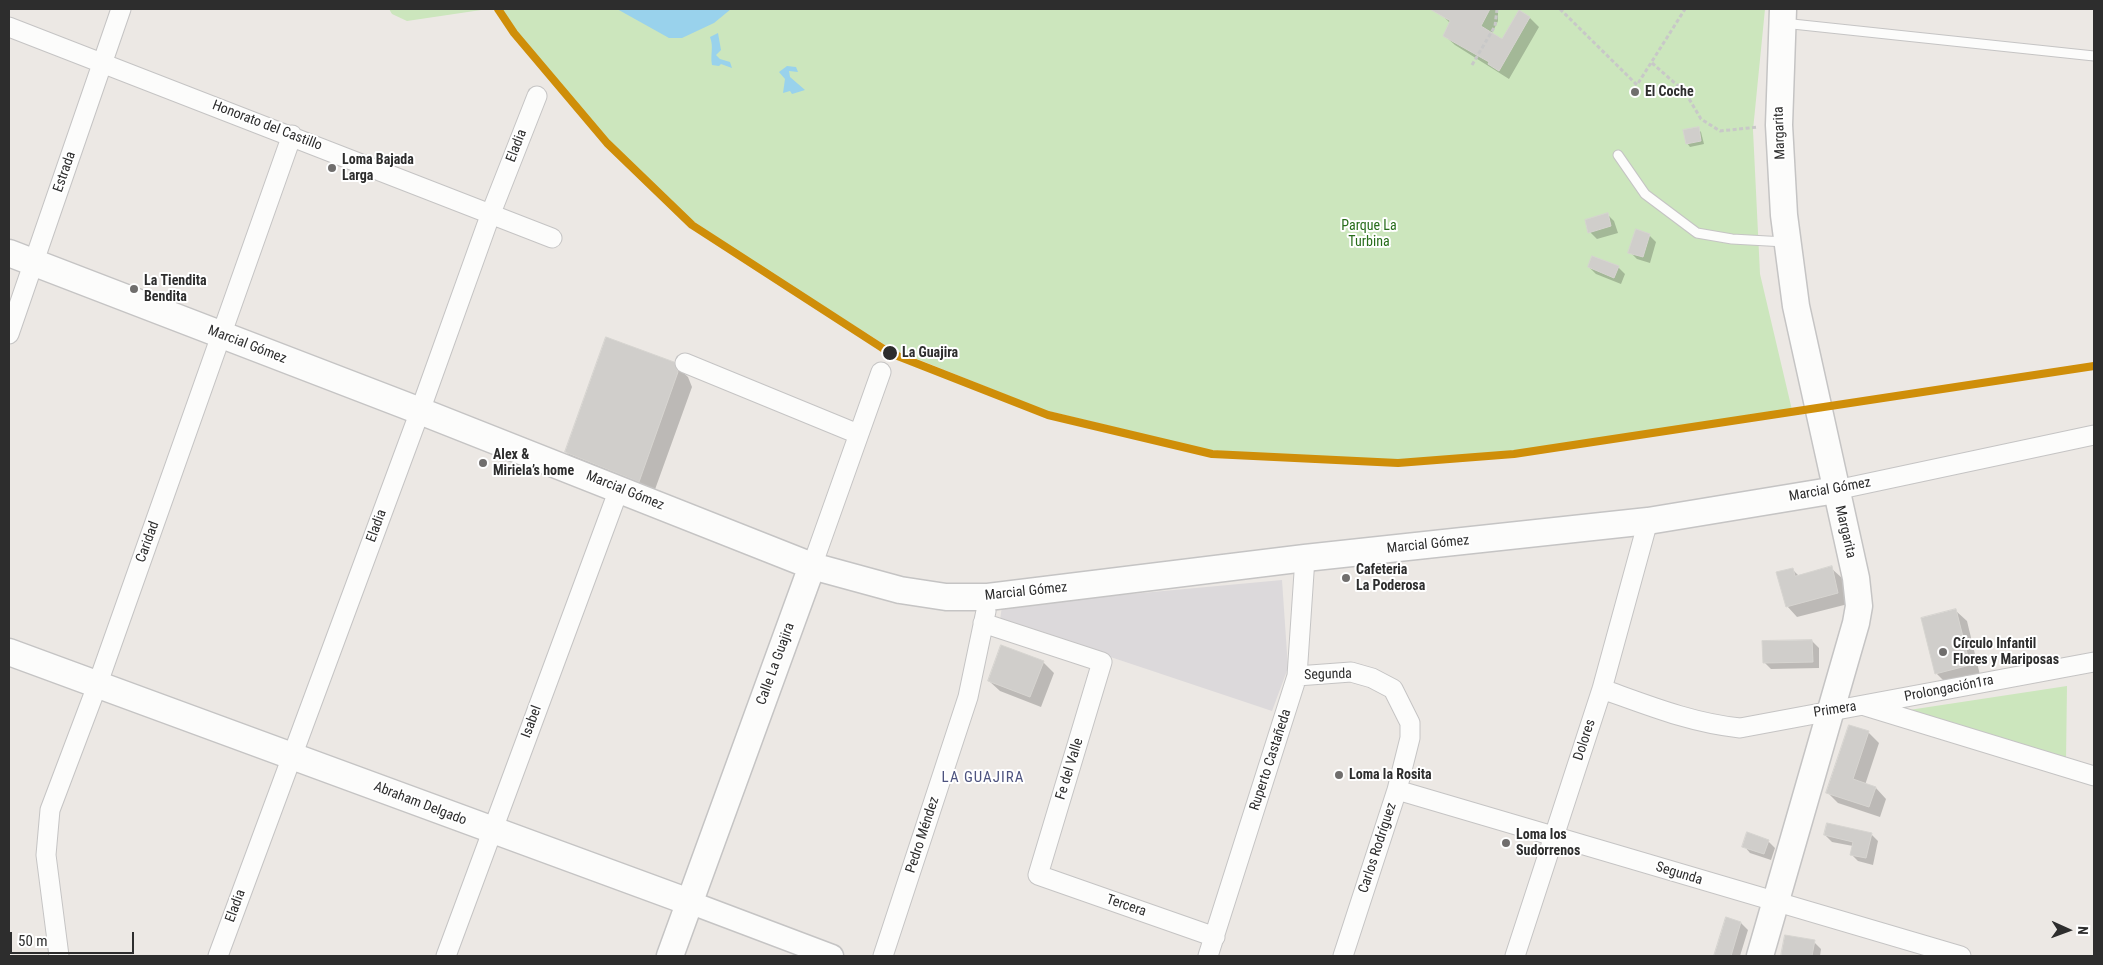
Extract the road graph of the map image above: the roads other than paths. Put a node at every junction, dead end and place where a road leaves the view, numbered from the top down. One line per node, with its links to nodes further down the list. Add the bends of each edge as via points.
1 (121, 9): 5 (street, Estrada)
2 (1782, 16): 4 (lane); 11 (main road, Margarita, via 1778,125)
3 (9, 26): 5 (street, Honorato del Castillo)
4 (2094, 56)
5 (103, 62): 7 (street, Honorato del Castillo); 13 (street, Estrada)
6 (537, 96): 9 (street, Eladia)
7 (292, 135): 9 (street, Honorato del Castillo); 15 (street, Caridad)
8 (1618, 155): 11 (lane, via 1645,194 1697,233 1732,239)
9 (491, 213): 10 (street, Honorato del Castillo); 18 (street, Eladia)
10 (552, 238)
11 (1788, 242): 22 (main road, Margarita, via 1796,306)
12 (9, 253): 13 (main road, Marcial Gómez)
13 (34, 262): 14 (street, Estrada); 15 (main road, Marcial Gómez)
14 (9, 334)
15 (222, 335): 18 (main road, Marcial Gómez); 31 (street, Caridad)
16 (685, 363): 19 (street)
17 (881, 372): 19 (street, Calle La Guajira)
18 (420, 411): 21 (main road, Marcial Gómez); 36 (street, Eladia)
19 (858, 434): 25 (street, Calle La Guajira)
20 (2094, 435): 22 (street, Marcial Gómez)
21 (619, 488): 25 (main road, Marcial Gómez); 39 (street, Isabel)
22 (1836, 490): 23 (main road, Marcial Gómez); 34 (main road, Margarita, via 1860,606)
23 (1648, 521): 24 (main road, Marcial Gómez); 32 (street, Dolores)
24 (1305, 558): 26 (main road, Marcial Gómez); 30 (street, Ruperto Castañeda)
25 (812, 566): 26 (main road, Marcial Gómez, via 900,590 946,597); 42 (main road, Calle La Guajira)
26 (988, 597): 27 (street, Pedro Méndez)
27 (983, 624): 41 (street, Fe del Valle, via 1102,662); 50 (street, Pedro Méndez, via 968,697)
28 (9, 652): 31 (main road, Abraham Delgado)
29 (2094, 662): 33 (street, Prolongación1ra)
30 (1297, 676): 35 (street, Segunda, via 1351,672 1393,689 1410,723); 44 (street, Ruperto Castañeda)
31 (98, 683): 36 (main road, Abraham Delgado); 45 (street, Caridad, via 50,810 46,855)
32 (1602, 689): 34 (street, Primera, via 1682,717 1740,728); 40 (street, Dolores)
33 (1862, 705): 34 (street, Primera); 37 (street, Primera)
34 (1833, 710): 43 (main road, Margarita)
35 (1410, 738): 38 (street, Carlos Rodríguez)
36 (292, 756): 39 (main road, Abraham Delgado); 46 (street, Eladia)
37 (2094, 776)
38 (1397, 790): 40 (street, Segunda); 52 (street, Carlos Rodríguez)
39 (491, 831): 42 (main road, Abraham Delgado); 47 (street, Isabel)
40 (1553, 837): 43 (street, Segunda); 53 (street, Dolores)
41 (1038, 875): 44 (street, Tercera)
42 (689, 902): 48 (main road, Calle La Guajira); 49 (street, Abraham Delgado)
43 (1775, 902): 54 (main road, Margarita); 55 (street, Segunda)
44 (1215, 937): 51 (street, Ruperto Castañeda)
45 (59, 956)
46 (218, 956)
47 (446, 956)
48 (670, 956)
49 (832, 956)
50 (883, 956)
51 (1208, 956)
52 (1343, 956)
53 (1515, 956)
54 (1760, 956)
55 (1961, 956)

